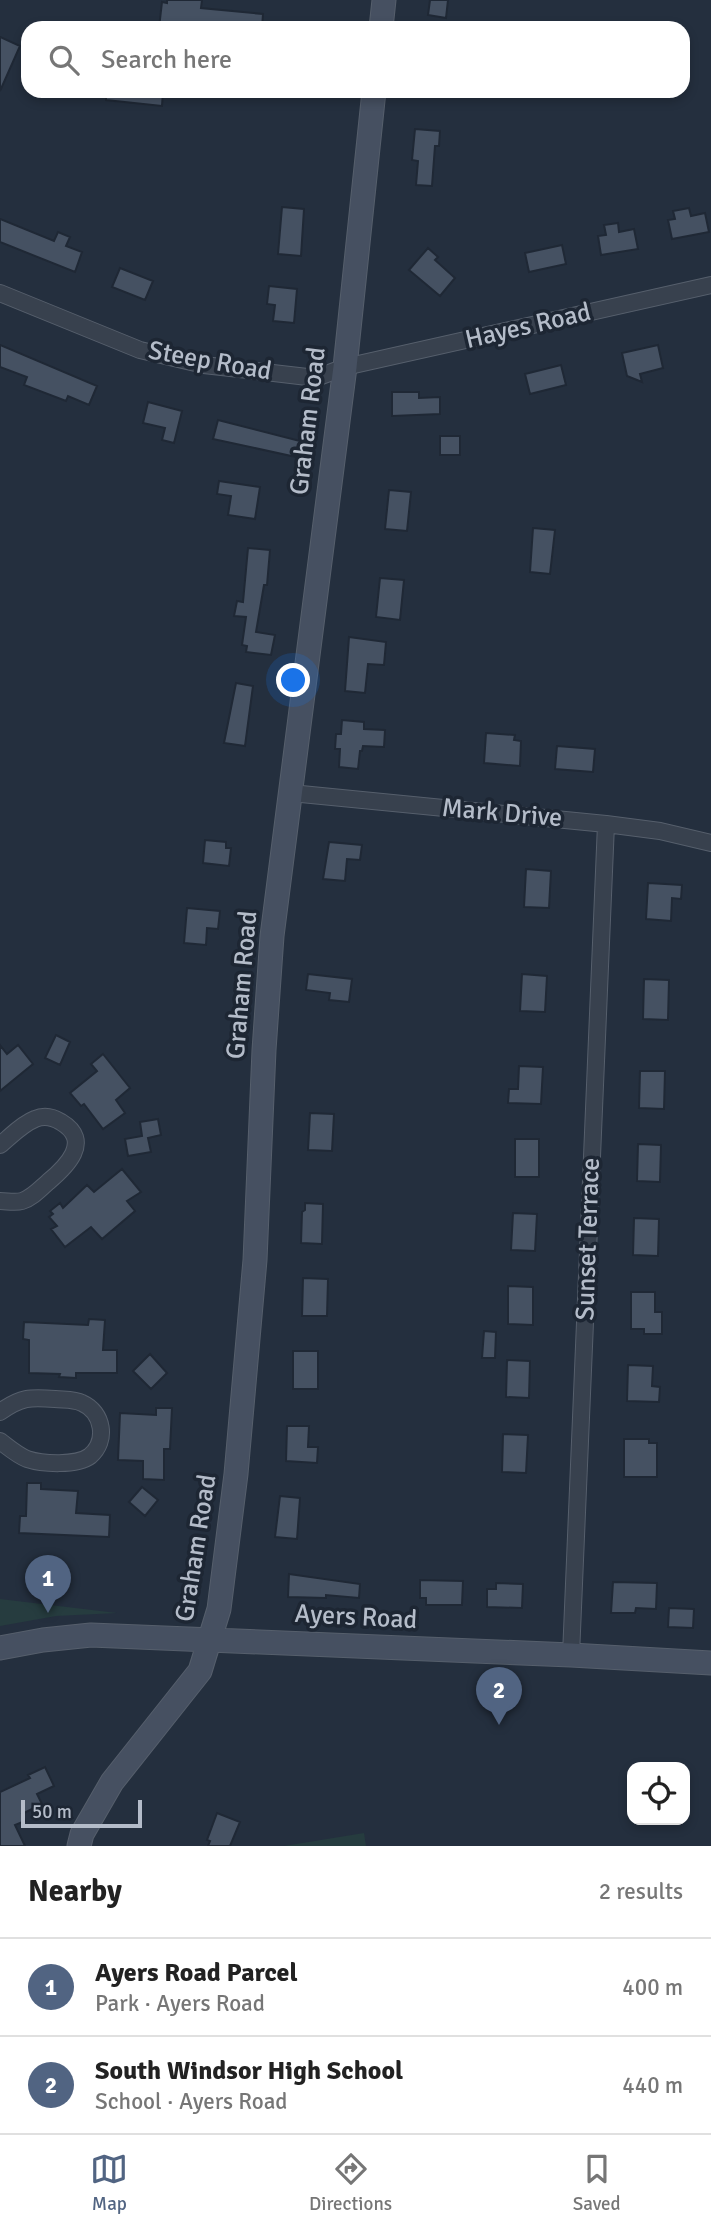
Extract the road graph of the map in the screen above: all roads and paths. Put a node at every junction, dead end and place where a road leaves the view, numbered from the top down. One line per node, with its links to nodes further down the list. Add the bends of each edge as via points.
1 (384, 0): 2 (street)
2 (381, 21)
3 (373, 98): 6 (street, Graham Road)
4 (711, 285): 6 (street, Hayes Road)
5 (0, 293): 6 (street, Steep Road, via 140,350 204,365 316,378)
6 (345, 367): 7 (street, Graham Road)
7 (291, 793): 8 (street, Mark Drive); 14 (street, Graham Road, via 272,936 255,1260 236,1474 219,1609)
8 (606, 824): 9 (street, Mark Drive); 16 (street, Sunset Terrace)
9 (711, 843)
10 (0, 1145): 11 (street, via 28,1122 47,1117 71,1130 75,1152 68,1165 29,1198)
11 (0, 1201)
12 (0, 1412): 13 (street, via 28,1397 76,1401 95,1413 101,1435 96,1450 75,1463 26,1458)
13 (0, 1441)
14 (210, 1639): 15 (street, Ayers Road, via 91,1634); 16 (street, Ayers Road); 18 (street, Graham Road, via 200,1671 112,1782)
15 (0, 1648)
16 (571, 1655): 17 (street, Ayers Road)
17 (711, 1663)
18 (79, 1846)

